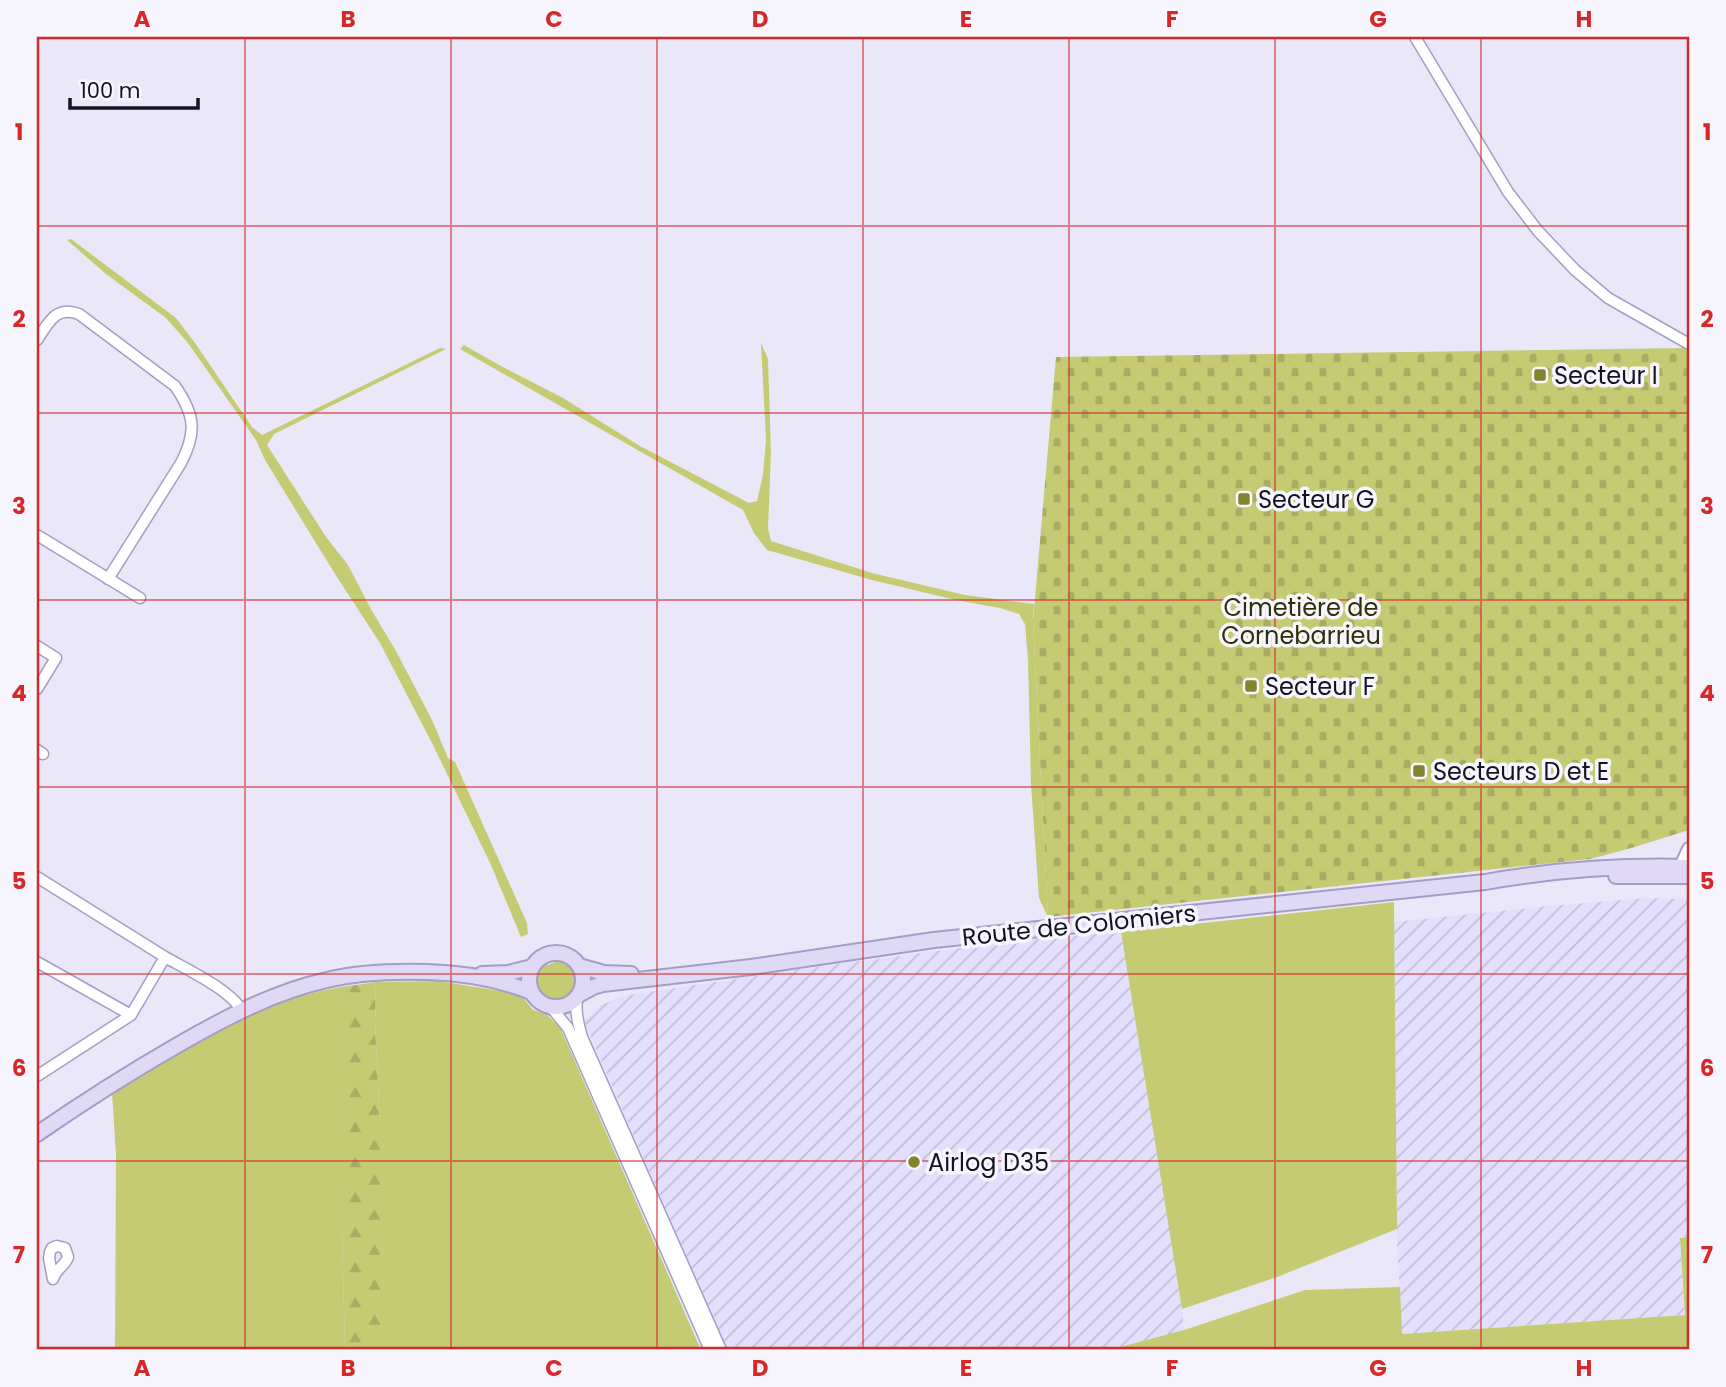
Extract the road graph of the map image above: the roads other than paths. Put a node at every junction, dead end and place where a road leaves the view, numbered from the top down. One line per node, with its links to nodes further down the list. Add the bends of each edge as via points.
1 (1415, 37): 3 (street, via 1508,192 1538,231 1608,299)
2 (37, 340): 5 (street, via 61,312 79,314 175,386 191,417 192,434 181,463)
3 (1689, 344)
4 (37, 535): 5 (street)
5 (108, 579): 6 (street)
6 (140, 598)
7 (38, 650): 8 (street, via 56,658)
8 (37, 690)
9 (1689, 849): 10 (street, Route de Colomiers)
10 (1687, 871): 17 (main road, Route de Colomiers, via 1637,866 1544,873 944,939)
11 (37, 877): 12 (street)
12 (165, 957): 19 (street); 23 (street)
13 (37, 961): 23 (street)
14 (579, 966): 15 (main road, via 565,954 555,953); 17 (main road, Route de Colomiers, via 604,973); 20 (main road, via 583,985)
15 (532, 967): 16 (main road, via 509,973); 18 (main road, via 528,979)
16 (460, 974): 18 (main road); 22 (main road, via 349,975 304,986)
17 (674, 976): 20 (main road, Route de Colomiers, via 604,984)
18 (531, 992): 21 (main road)
19 (224, 994): 22 (street); 24 (street)
20 (578, 996): 21 (main road, via 567,1005); 28 (street, via 582,1037)
21 (551, 1007): 27 (street, via 568,1028)
22 (242, 1011): 24 (main road)
23 (131, 1016): 25 (street)
24 (228, 1018): 26 (main road)
25 (37, 1076)
26 (37, 1134)
27 (710, 1350)
28 (721, 1350)

